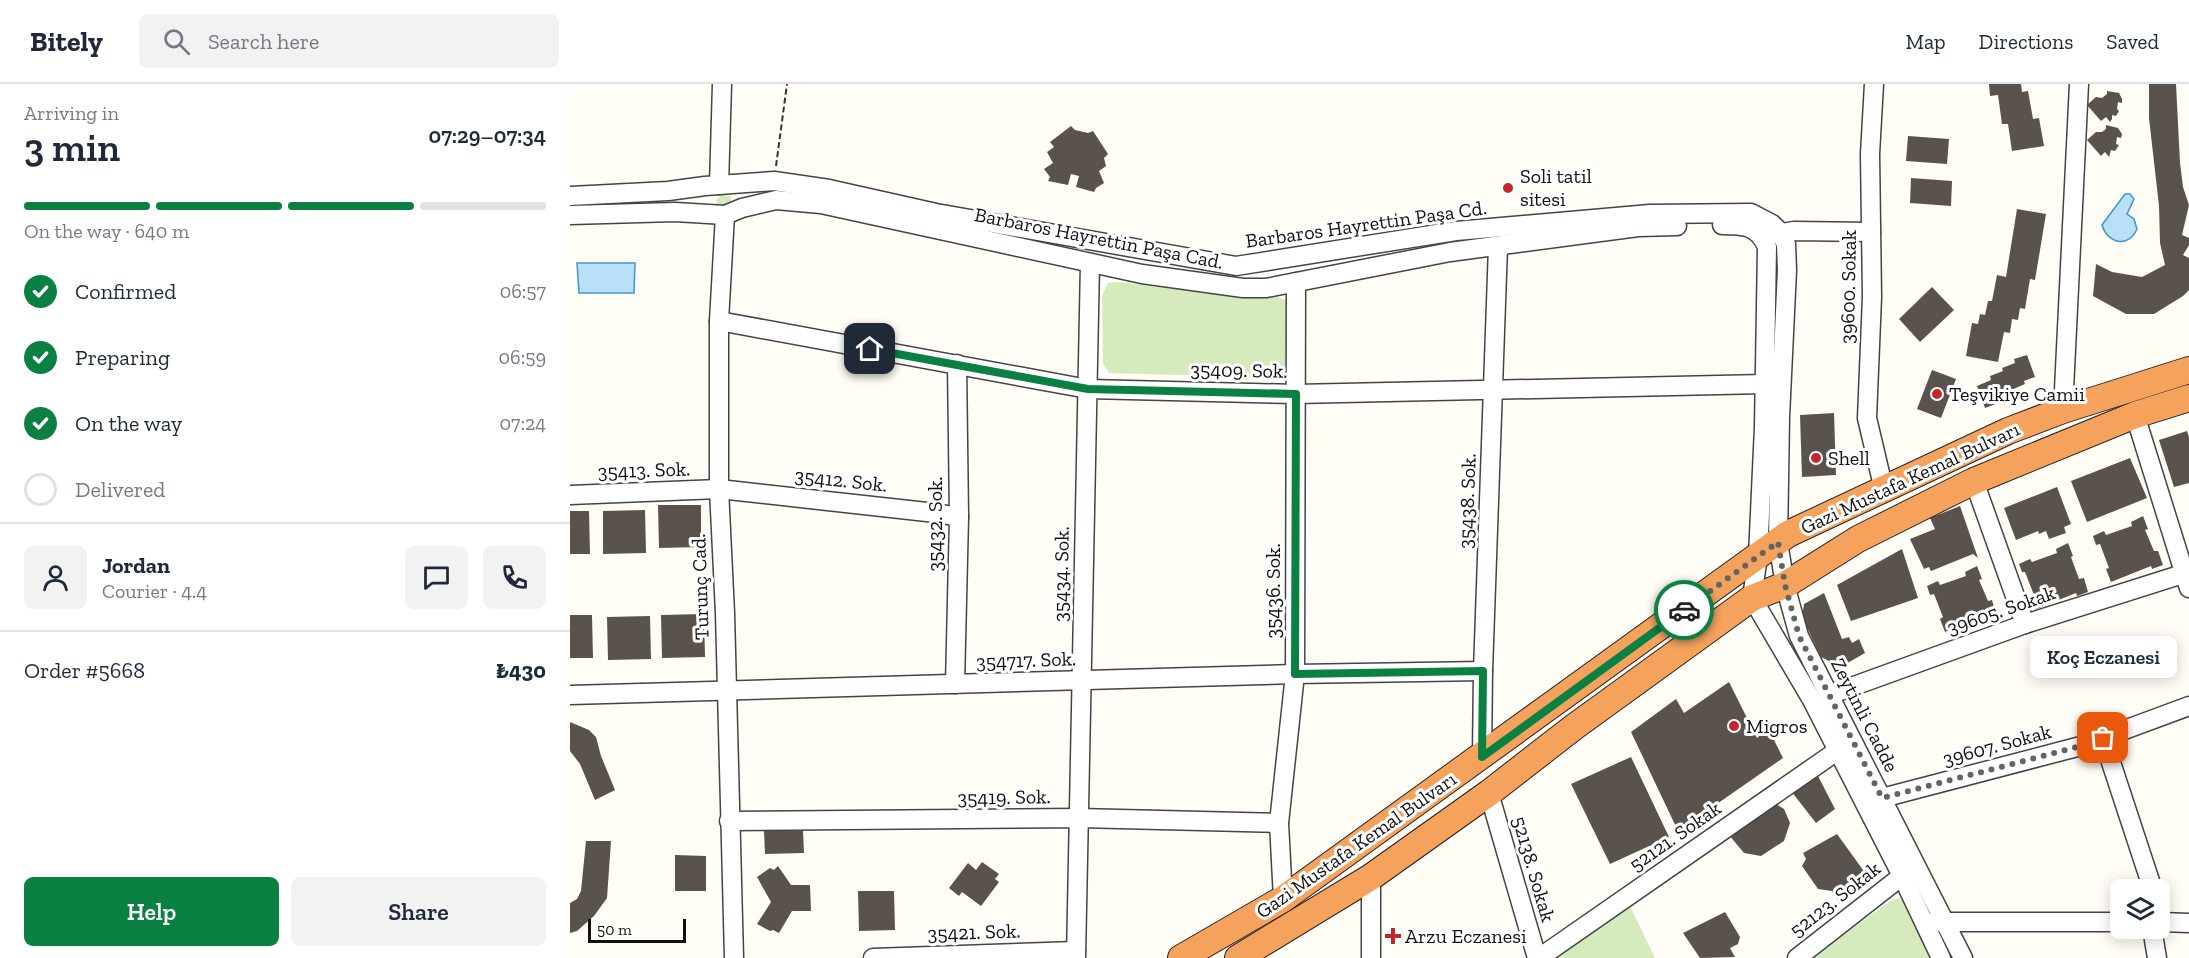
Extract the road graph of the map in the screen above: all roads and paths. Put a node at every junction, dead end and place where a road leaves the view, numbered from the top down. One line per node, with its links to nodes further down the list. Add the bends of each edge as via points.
1 (722, 84): 7 (street)
2 (787, 84): 5 (path)
3 (1874, 84): 13 (street, 39600. Sokak)
4 (2079, 84): 26 (street)
5 (774, 181): 6 (street, Barbaros Hayrettin Paşa Cd.); 14 (street, Barbaros Hayrettin Paşa Cd., via 1236,266 1456,231 1650,214 1751,213 1772,224)
6 (742, 184): 7 (street, Barbaros Hayrettin Paşa Cd.); 9 (street, via 748,199)
7 (712, 186): 8 (street, Barbaros Hayrettin Paşa Cd.); 10 (street, via 699,194)
8 (570, 196)
9 (742, 208): 12 (street); 16 (street, Barbaros Hayrettin Paşa Cad., via 776,200 821,204)
10 (706, 214): 11 (street); 12 (street)
11 (570, 215)
12 (725, 215): 18 (street, Turunç Cad.)
13 (1871, 232): 14 (street); 30 (street, 39600. Sokak, via 1867,418)
14 (1771, 234): 15 (street, Barbaros Hayrettin Paşa Cad., via 1744,225 1638,227); 21 (street, via 1767,247); 33 (street, via 1786,244 1787,270 1780,417)
15 (1498, 246): 17 (street, Barbaros Hayrettin Paşa Cad.); 23 (street, 35438. Sok.)
16 (1090, 263): 17 (street, Barbaros Hayrettin Paşa Cad., via 1242,288); 22 (street, 35434. Sok.)
17 (1296, 282): 24 (street, 35436. Sok.)
18 (719, 321): 19 (street, 35409. Sok.); 29 (street, Turunç Cad.)
19 (957, 364): 22 (street, 35409. Sok.); 32 (street, 35432. Sok.)
20 (2189, 370): 26 (highway, Gazi Mustafa Kemal Bulvarı)
21 (1765, 384): 23 (street, 35409. Sok.); 33 (street)
22 (1088, 389): 24 (street, 35409. Sok.); 40 (street, 35434. Sok.)
23 (1493, 390): 24 (street, 35409. Sok.); 38 (street, 35438. Sok.)
24 (1296, 394): 39 (street, 35436. Sok.)
25 (2189, 398): 27 (highway, Gazi Mustafa Kemal Bulvarı)
26 (2063, 410): 30 (highway, Gazi Mustafa Kemal Bulvarı)
27 (2135, 415): 28 (highway, Gazi Mustafa Kemal Bulvarı); 34 (street)
28 (1974, 481): 35 (highway, Gazi Mustafa Kemal Bulvarı, via 1858,539); 37 (street)
29 (719, 489): 31 (street, 35413. Sok.); 32 (street, 35412. Sok.); 42 (street, Turunç Cad.)
30 (1884, 489): 33 (highway, Gazi Mustafa Kemal Bulvarı, via 1788,534)
31 (570, 495)
32 (959, 517): 41 (street, 35432. Sok.)
33 (1768, 549): 35 (street); 36 (street); 48 (highway, Gazi Mustafa Kemal Bulvarı)
34 (2188, 578): 37 (street, 39605. Sokak)
35 (1785, 585): 36 (highway, Gazi Mustafa Kemal Bulvarı); 44 (street, Zeytinli Cadde, via 1799,636)
36 (1752, 598): 47 (street, Zeytinli Cadde); 49 (highway, Gazi Mustafa Kemal Bulvarı)
37 (2025, 624): 44 (street, 39605. Sokak)
38 (1483, 671): 39 (street, 354717. Sok.); 48 (street, 35438. Sok.)
39 (1295, 674): 40 (street, 354717. Sok.); 53 (street, 35436. Sok.)
40 (1081, 681): 41 (street, 354717. Sok.); 51 (street, 35434. Sok.)
41 (955, 684): 42 (street, 354717. Sok.)
42 (726, 691): 43 (street, 354717. Sok.); 52 (street, Turunç Cad.)
43 (570, 695)
44 (1829, 695): 50 (street, Zeytinli Cadde)
45 (2189, 706): 46 (street, 39607. Sokak)
46 (2103, 738): 50 (street, 39607. Sokak); 56 (street)
47 (1837, 751): 54 (street, Zeytinli Cadde); 70 (street, 52121. Sokak)
48 (1482, 757): 57 (highway, Gazi Mustafa Kemal Bulvarı)
49 (1489, 793): 55 (highway, Gazi Mustafa Kemal Bulvarı); 70 (street, 52138. Sokak)
50 (1882, 798): 59 (street, Zeytinli Cadde)
51 (1079, 818): 52 (street, 35419. Sok.); 53 (street, 35419. Sok.); 64 (street, 35434. Sok.)
52 (729, 821): 65 (street, Turunç Cad.)
53 (1279, 823): 57 (street, 35436. Sok.)
54 (1902, 876): 58 (street, Zeytinli Cadde); 71 (street, 52123. Sokak)
55 (1371, 877): 68 (highway, Gazi Mustafa Kemal Bulvarı); 69 (street)
56 (2149, 879)
57 (1283, 899): 67 (highway, Gazi Mustafa Kemal Bulvarı)
58 (1924, 922): 59 (street); 72 (street, Zeytinli Cadde)
59 (1945, 922): 60 (street); 73 (street, Zeytinli Cadde)
60 (2110, 922)
61 (2170, 922): 62 (street)
62 (2189, 923)
63 (2158, 939): 74 (street)
64 (1076, 954): 66 (street, 35421. Sok.)
65 (734, 958)
66 (873, 958)
67 (1181, 958)
68 (1238, 958)
69 (1371, 958)
70 (1538, 958)
71 (1797, 958)
72 (1941, 958)
73 (1963, 958)
74 (2157, 958)

